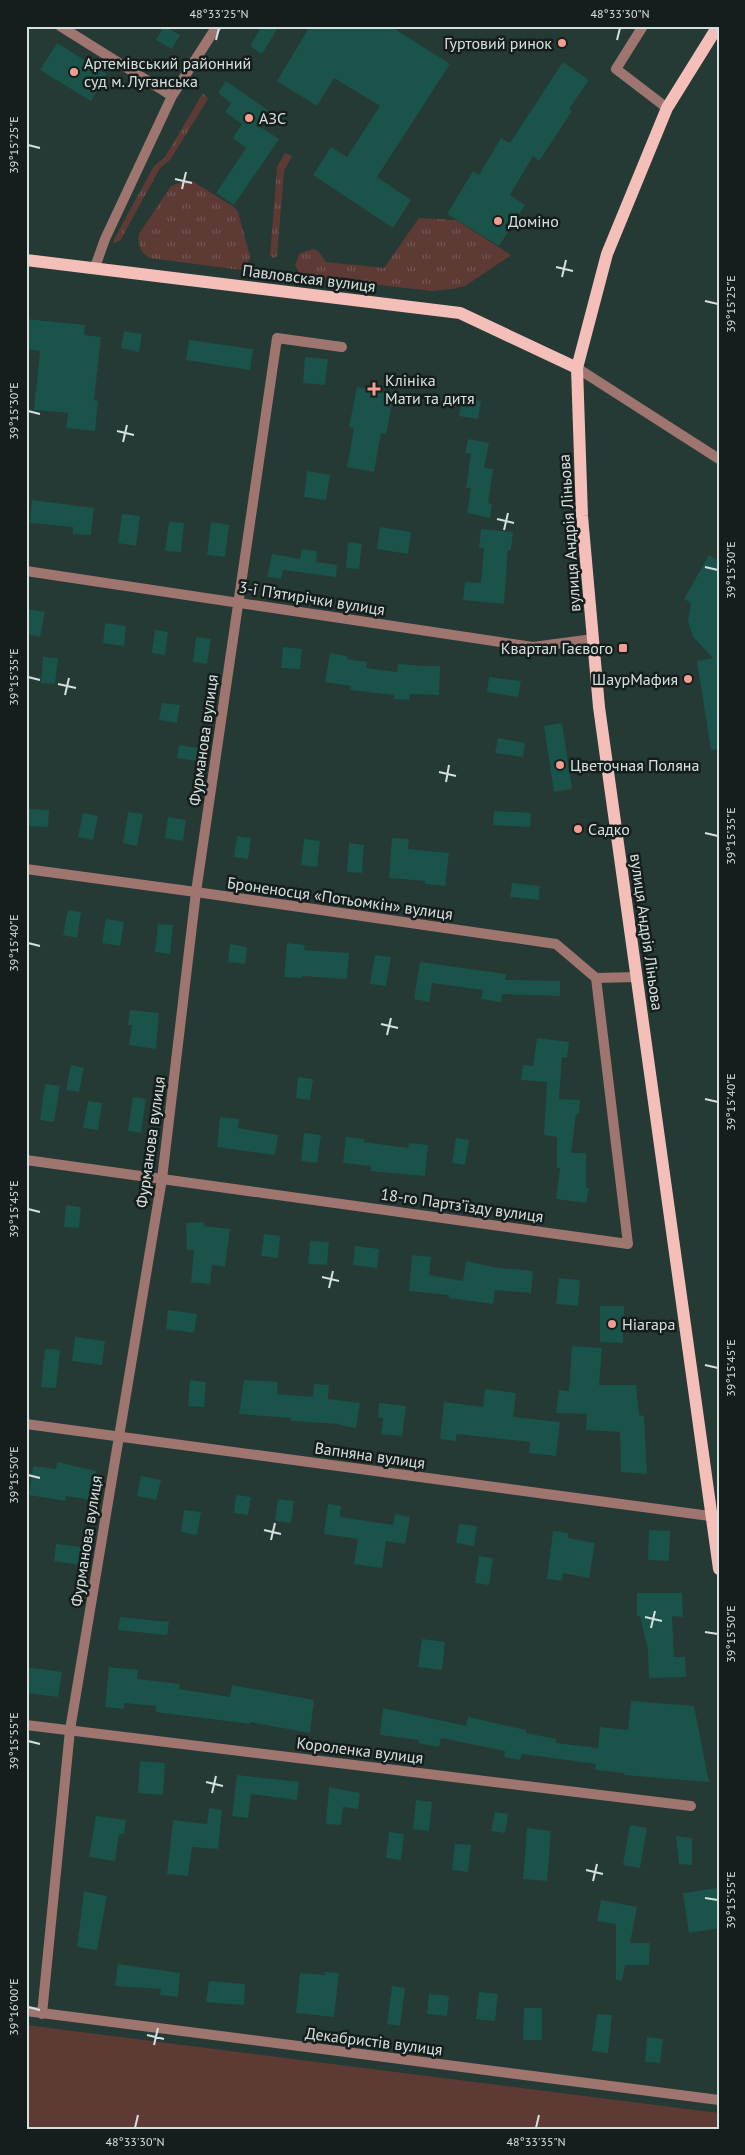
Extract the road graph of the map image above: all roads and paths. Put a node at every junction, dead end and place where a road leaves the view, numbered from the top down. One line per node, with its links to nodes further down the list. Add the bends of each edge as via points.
1 (60, 26): 5 (street)
2 (217, 26): 5 (street)
3 (644, 26): 6 (street, via 616,69)
4 (718, 26): 6 (main road, вулиця Андрія Ліньова)
5 (172, 96): 8 (street)
6 (667, 108): 10 (main road, вулиця Андрія Ліньова, via 606,254)
7 (26, 260): 8 (main road, Павловская вулиця)
8 (95, 267): 10 (main road, Павловская вулиця, via 460,313)
9 (342, 347): 13 (street, Фурманова вулиця, via 277,338)
10 (577, 368): 11 (street); 14 (main road, вулиця Андрія Ліньова, via 582,516)
11 (719, 459)
12 (26, 571): 13 (street, 3-ї П’ятирічки вулиця)
13 (238, 602): 14 (street, 3-ї П’ятирічки вулиця, via 533,647); 16 (street, Фурманова вулиця)
14 (593, 639): 17 (main road, вулиця Андрія Ліньова, via 599,707)
15 (26, 869): 16 (street, Броненосця «Потьомкін» вулиця)
16 (196, 892): 18 (street, Броненосця «Потьомкін» вулиця, via 556,944); 20 (street, Фурманова вулиця)
17 (637, 977): 18 (street); 23 (main road, вулиця Андрія Ліньова)
18 (596, 978): 20 (street, 18-го Партз’їзду вулиця, via 628,1244)
19 (26, 1160): 20 (street, 18-го Партз’їзду вулиця)
20 (162, 1179): 22 (street, Фурманова вулиця)
21 (26, 1424): 22 (street, Вапняна вулиця)
22 (118, 1436): 23 (street, Вапняна вулиця); 26 (street, Фурманова вулиця)
23 (710, 1516): 24 (main road, вулиця Андрія Ліньова)
24 (719, 1569)
25 (26, 1725): 26 (street, Короленка вулиця)
26 (70, 1730): 27 (street, Короленка вулиця); 29 (street, Фурманова вулиця)
27 (691, 1806)
28 (26, 2011): 29 (street, Декабристів вулиця)
29 (42, 2014): 30 (street, Декабристів вулиця)
30 (719, 2100)

